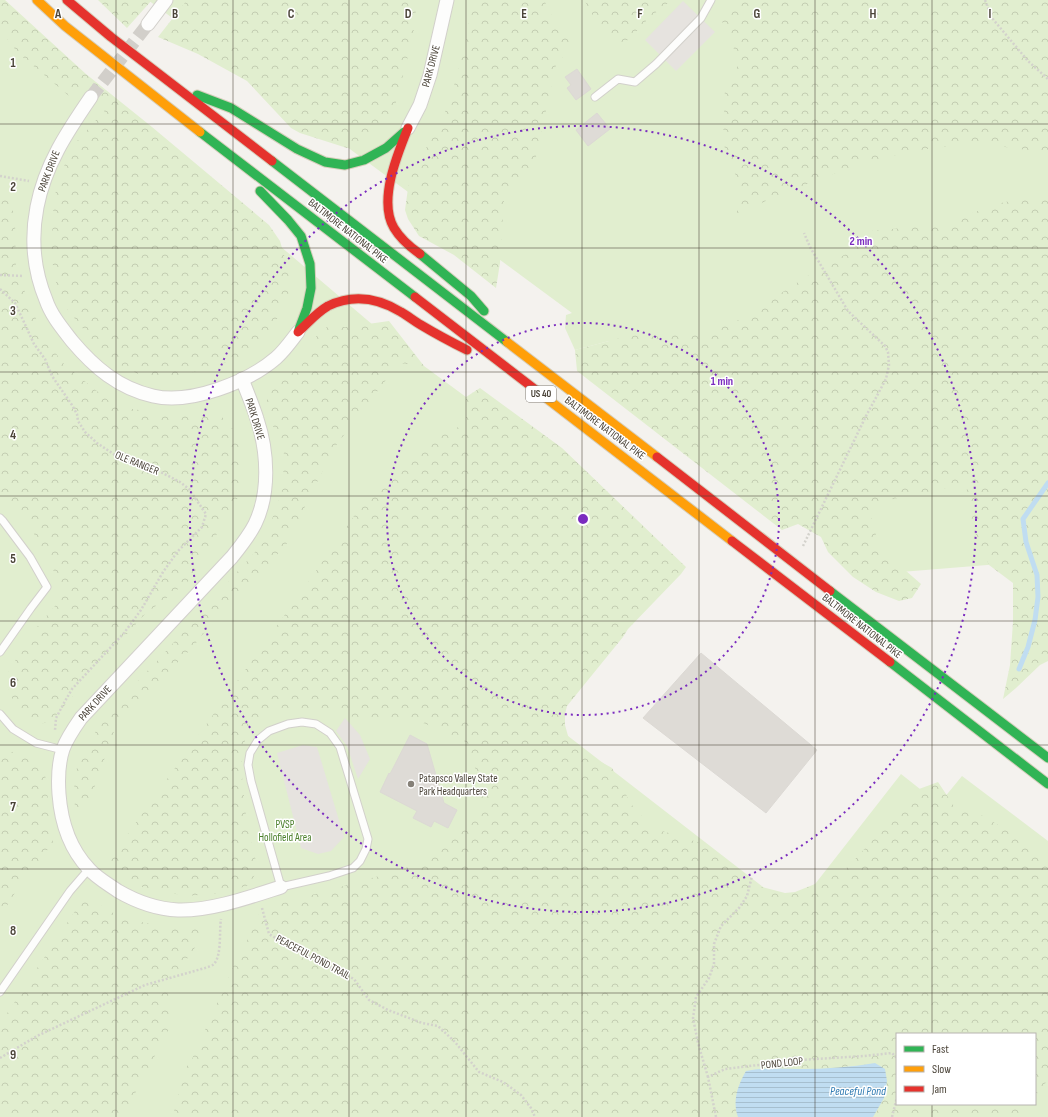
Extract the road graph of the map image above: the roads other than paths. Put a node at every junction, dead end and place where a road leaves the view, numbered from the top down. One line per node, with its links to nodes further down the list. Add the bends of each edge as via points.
1 (37, 0): 11 (main road, BALTIMORE NATIONAL PIKE / US 40, via 65,26)
2 (67, 0): 7 (main road, BALTIMORE NATIONAL PIKE / US 40)
3 (166, 0): 6 (street)
4 (447, 0): 10 (street, PARK DRIVE, via 430,75 420,105)
5 (712, 0): 9 (lane, via 701,18 635,82 618,79)
6 (148, 24)
7 (178, 88): 10 (main road, via 231,108 325,162 346,165 364,160 386,148); 13 (main road, BALTIMORE NATIONAL PIKE / US 40)
8 (91, 97): 14 (street, PARK DRIVE, via 50,162 37,208 34,251 38,277 55,318 98,369 117,382 153,396 189,398 223,388)
9 (596, 97)
10 (408, 128): 13 (main road, via 397,155 387,197 388,213 394,228 408,245 471,296)
11 (213, 142): 12 (main road, via 301,236 310,264 311,288); 15 (main road, BALTIMORE NATIONAL PIKE / US 40)
12 (298, 332): 14 (street, PARK DRIVE, via 276,358); 15 (main road, via 318,313 336,303 365,298 397,309 426,328)
13 (516, 348): 20 (main road, BALTIMORE NATIONAL PIKE / US 40)
14 (242, 379): 19 (street, PARK DRIVE, via 258,420 265,456 265,490 255,524 232,558 81,718)
15 (523, 380): 21 (main road, BALTIMORE NATIONAL PIKE / US 40)
16 (0, 518): 17 (lane, via 30,557 47,587)
17 (0, 652)
18 (0, 714): 19 (lane, via 12,729 36,743)
19 (57, 748): 22 (street, PARK DRIVE, via 63,819 68,837)
20 (1048, 758)
21 (1048, 784)
22 (89, 869): 23 (street, PARK DRIVE, via 104,882 140,902 179,910 223,904); 24 (lane, via 70,891)
23 (282, 887): 23 (lane, PARK DRIVE, via 353,868 366,849 368,839 340,747 330,733 316,724 288,724 269,731 258,740 250,753 248,765 251,781)
24 (0, 992)

